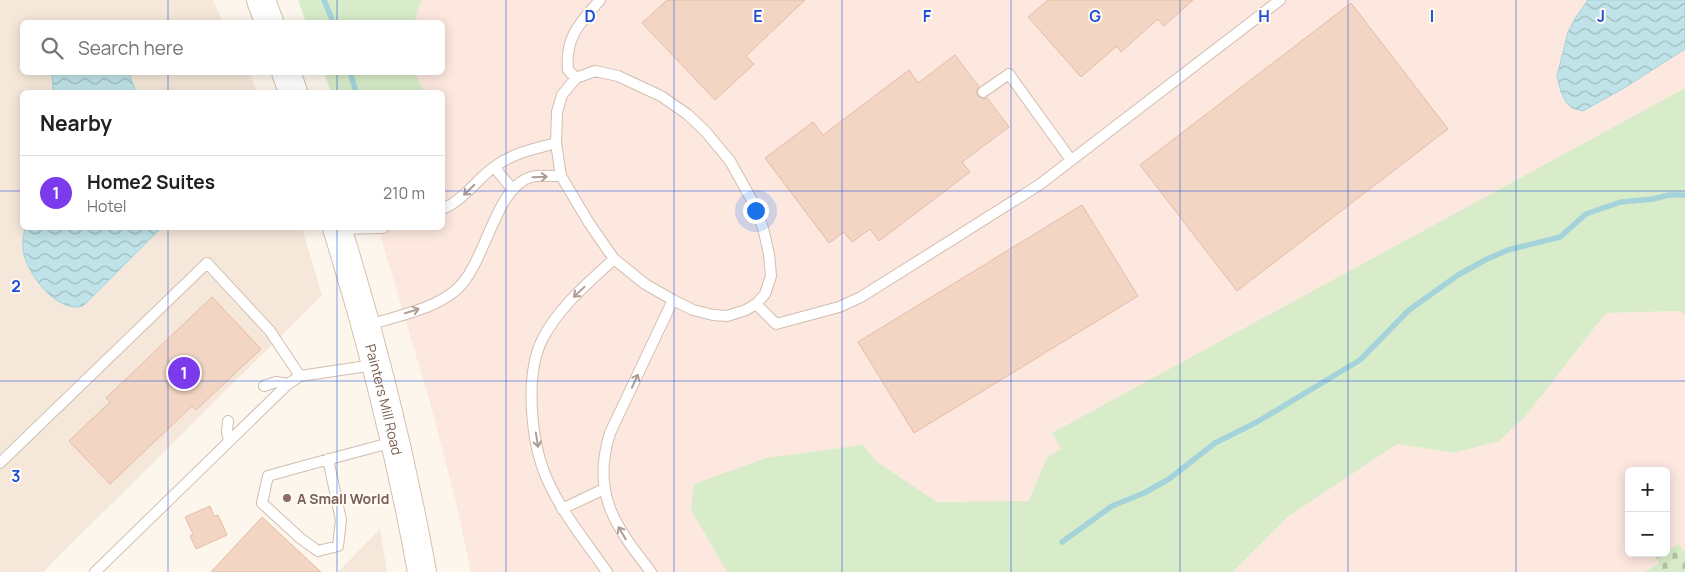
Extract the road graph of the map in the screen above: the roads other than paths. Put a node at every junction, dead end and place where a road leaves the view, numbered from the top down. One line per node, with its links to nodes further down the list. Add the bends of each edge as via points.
1 (261, 0): 4 (main road)
2 (600, 0): 6 (lane, via 574,33 568,47 568,70)
3 (1280, 0): 10 (lane)
4 (268, 20)
5 (287, 75): 7 (main road)
6 (576, 78): 9 (lane, via 562,95 557,112); 18 (lane, via 595,72 638,84 687,114 720,146 754,204 767,246 771,276 765,294)
7 (292, 90)
8 (983, 92): 10 (lane, via 1009,74)
9 (556, 143): 11 (lane, via 526,151); 12 (lane)
10 (1071, 160): 18 (lane, via 1039,185 861,298 776,324)
11 (494, 167): 13 (lane); 14 (lane, one-way to 14, via 464,196)
12 (562, 176): 13 (lane, one-way to 12, via 530,177); 16 (lane)
13 (513, 190): 19 (lane, one-way to 13, via 438,303 458,289 470,274 502,205)
14 (445, 207)
15 (338, 230): 19 (main road, Painters Mill Road)
16 (614, 259): 17 (lane, via 645,284); 30 (lane, one-way to 30, via 557,316 542,339 534,366 531,395 538,450 546,478)
17 (673, 300): 18 (lane, via 713,316 727,316); 29 (lane, one-way to 17, via 602,468 610,433)
18 (756, 304)
19 (365, 326): 20 (main road, Painters Mill Road)
20 (375, 365): 21 (lane); 26 (main road, Painters Mill Road)
21 (300, 376): 22 (lane); 28 (lane, via 270,331 207,263)
22 (288, 384): 23 (lane, via 276,382); 25 (lane)
23 (264, 386)
24 (228, 420): 25 (lane)
25 (229, 441): 31 (lane)
26 (395, 442): 27 (lane); 32 (main road, Painters Mill Road)
27 (328, 459): 27 (lane, via 268,476 262,503 318,551 338,546 341,520)
28 (0, 463)
29 (604, 489): 30 (lane); 34 (lane, one-way to 29, via 629,544 608,505)
30 (562, 509): 33 (lane)
31 (95, 572)
32 (422, 572)
33 (607, 572)
34 (651, 572)

